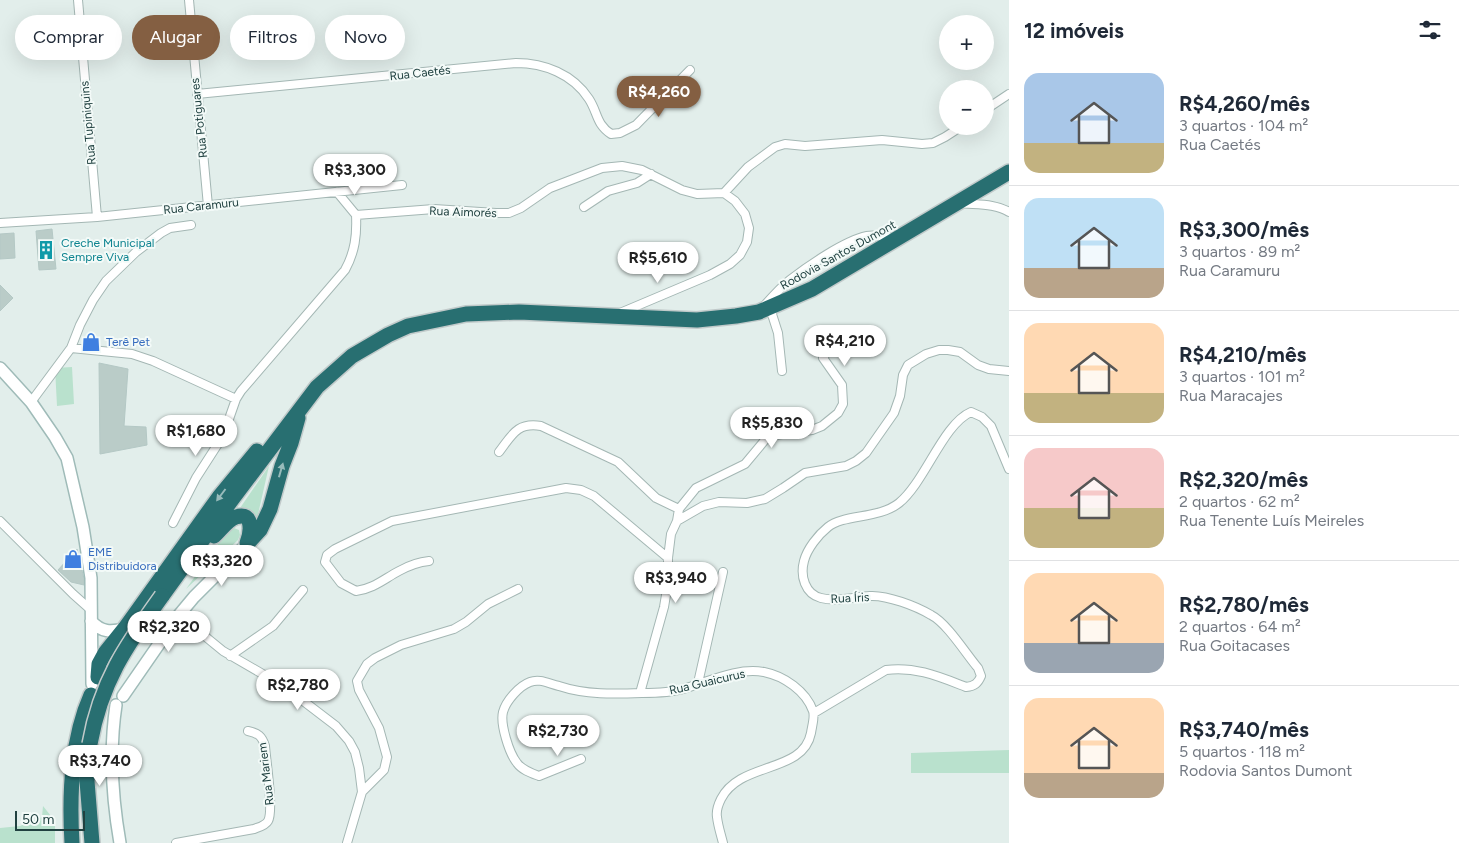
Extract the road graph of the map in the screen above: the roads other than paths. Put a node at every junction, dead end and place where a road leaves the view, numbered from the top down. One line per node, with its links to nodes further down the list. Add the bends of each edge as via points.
1 (78, 0): 18 (street, Rua Tupiniquins)
2 (189, 0): 4 (street, Rua Potiguares)
3 (690, 70): 4 (street, Rua Caetés, via 636,125 612,134 604,129 588,98 573,82 551,68 532,63)
4 (196, 94): 14 (street, Rua Potiguares)
5 (1009, 94): 6 (street)
6 (994, 104)
7 (947, 135): 12 (street, via 934,143 882,140 805,146 785,144 774,147 748,167)
8 (1009, 172): 13 (highway, Rodovia Santos Dumont)
9 (651, 174): 12 (street, Rua Aimorés, via 696,194); 15 (street, via 637,183 608,191); 17 (street, Rua Aimorés, via 622,166 602,168 550,188 509,213 434,209)
10 (402, 185): 11 (street, Rua Caramuru)
11 (337, 192): 14 (street, Rua Caramuru); 17 (street)
12 (724, 193): 23 (street, via 744,214 748,228 747,242 740,256 710,275)
13 (957, 203): 16 (street, via 989,205); 21 (highway, Rodovia Santos Dumont)
14 (208, 206): 18 (street, Rua Caramuru)
15 (584, 207)
16 (1009, 212)
17 (356, 215): 29 (street, via 354,248 345,270)
18 (97, 217): 19 (street, Rua Caramuru)
19 (0, 223)
20 (191, 225): 25 (street, via 160,233 123,264 93,300)
21 (898, 239): 22 (highway, Rodovia Santos Dumont, via 812,289); 22 (street, via 877,235 852,241 789,280)
22 (764, 310): 23 (highway, Rodovia Santos Dumont, via 697,320); 27 (street, via 778,333)
23 (615, 315): 31 (highway, Rodovia Santos Dumont, via 466,314 408,326 352,356 318,387)
24 (835, 339): 34 (street, via 823,358 842,385 843,404 838,413 812,430 775,435 765,440 744,464 696,488)
25 (71, 348): 29 (street, via 132,354); 30 (street)
26 (0, 368): 30 (street)
27 (782, 371)
28 (1009, 371): 36 (street, via 978,365 960,352 948,350 939,350 915,360 903,375 894,413 866,453 856,461 846,466 805,473 765,498 747,503 719,502 703,506)
29 (236, 398): 37 (street, via 223,436)
30 (31, 402): 45 (street, via 67,458 82,519 91,578)
31 (301, 408): 38 (highway, one-way to 31, via 260,530 270,510); 39 (highway, Rodovia Santos Dumont); 47 (highway, one-way to 47, via 234,477)
32 (499, 452): 34 (street, via 519,428 529,424 540,426 618,462 656,498)
33 (1009, 469): 55 (street, Rua Íris, via 991,426 971,412 964,415 898,504 882,512 828,527 812,545 804,561 806,588 812,594 833,600 884,597 933,616 978,668 981,676 978,683 966,687 916,670 886,670)
34 (679, 509): 36 (street)
35 (0, 521): 45 (street)
36 (677, 521): 40 (street, via 671,534)
37 (173, 523)
38 (247, 544): 39 (highway, via 252,528 250,522 235,517); 46 (street)
39 (196, 550): 60 (highway, bridge, via 131,641 103,692 90,744 87,781)
40 (668, 558): 41 (street, via 594,496 566,488 392,521 330,552 325,562 341,583 356,591 371,588 400,570); 53 (street, via 664,607)
41 (429, 561)
42 (723, 572): 51 (street)
43 (518, 589): 58 (street, via 488,604 454,629 401,645 367,664 358,680 359,690 379,728 386,757 384,770)
44 (303, 590): 50 (street, via 273,626)
45 (91, 615): 47 (street, via 96,627 105,631 116,632); 48 (street)
46 (180, 615): 50 (street); 54 (street, via 137,676)
47 (125, 628): 49 (highway)
48 (92, 635): 49 (street); 52 (street)
49 (104, 654): 52 (highway); 54 (street)
50 (230, 656): 58 (street, via 285,687 336,726 355,752)
51 (698, 684): 53 (street, Rua Guaicurus, via 666,692); 55 (street, Rua Guaicurus, via 743,672 764,672 794,686 808,699)
52 (94, 685): 54 (street, via 107,675); 54 (street, via 96,704); 59 (highway, via 79,725 75,749)
53 (640, 693): 57 (street, Rua Guaicurus, via 570,690 538,680 525,684 509,700 502,720 517,764 536,775 543,775)
54 (116, 694): 61 (street, via 114,799)
55 (814, 713): 64 (street, via 805,748 785,762 745,776 724,794 716,816)
56 (248, 731): 62 (street, Rua Mariem, via 257,733 265,746 270,812 267,823 254,829)
57 (581, 759)
58 (362, 792): 63 (street)
59 (72, 843)
60 (92, 843)
61 (120, 843)
62 (176, 843)
63 (347, 843)
64 (724, 843)

